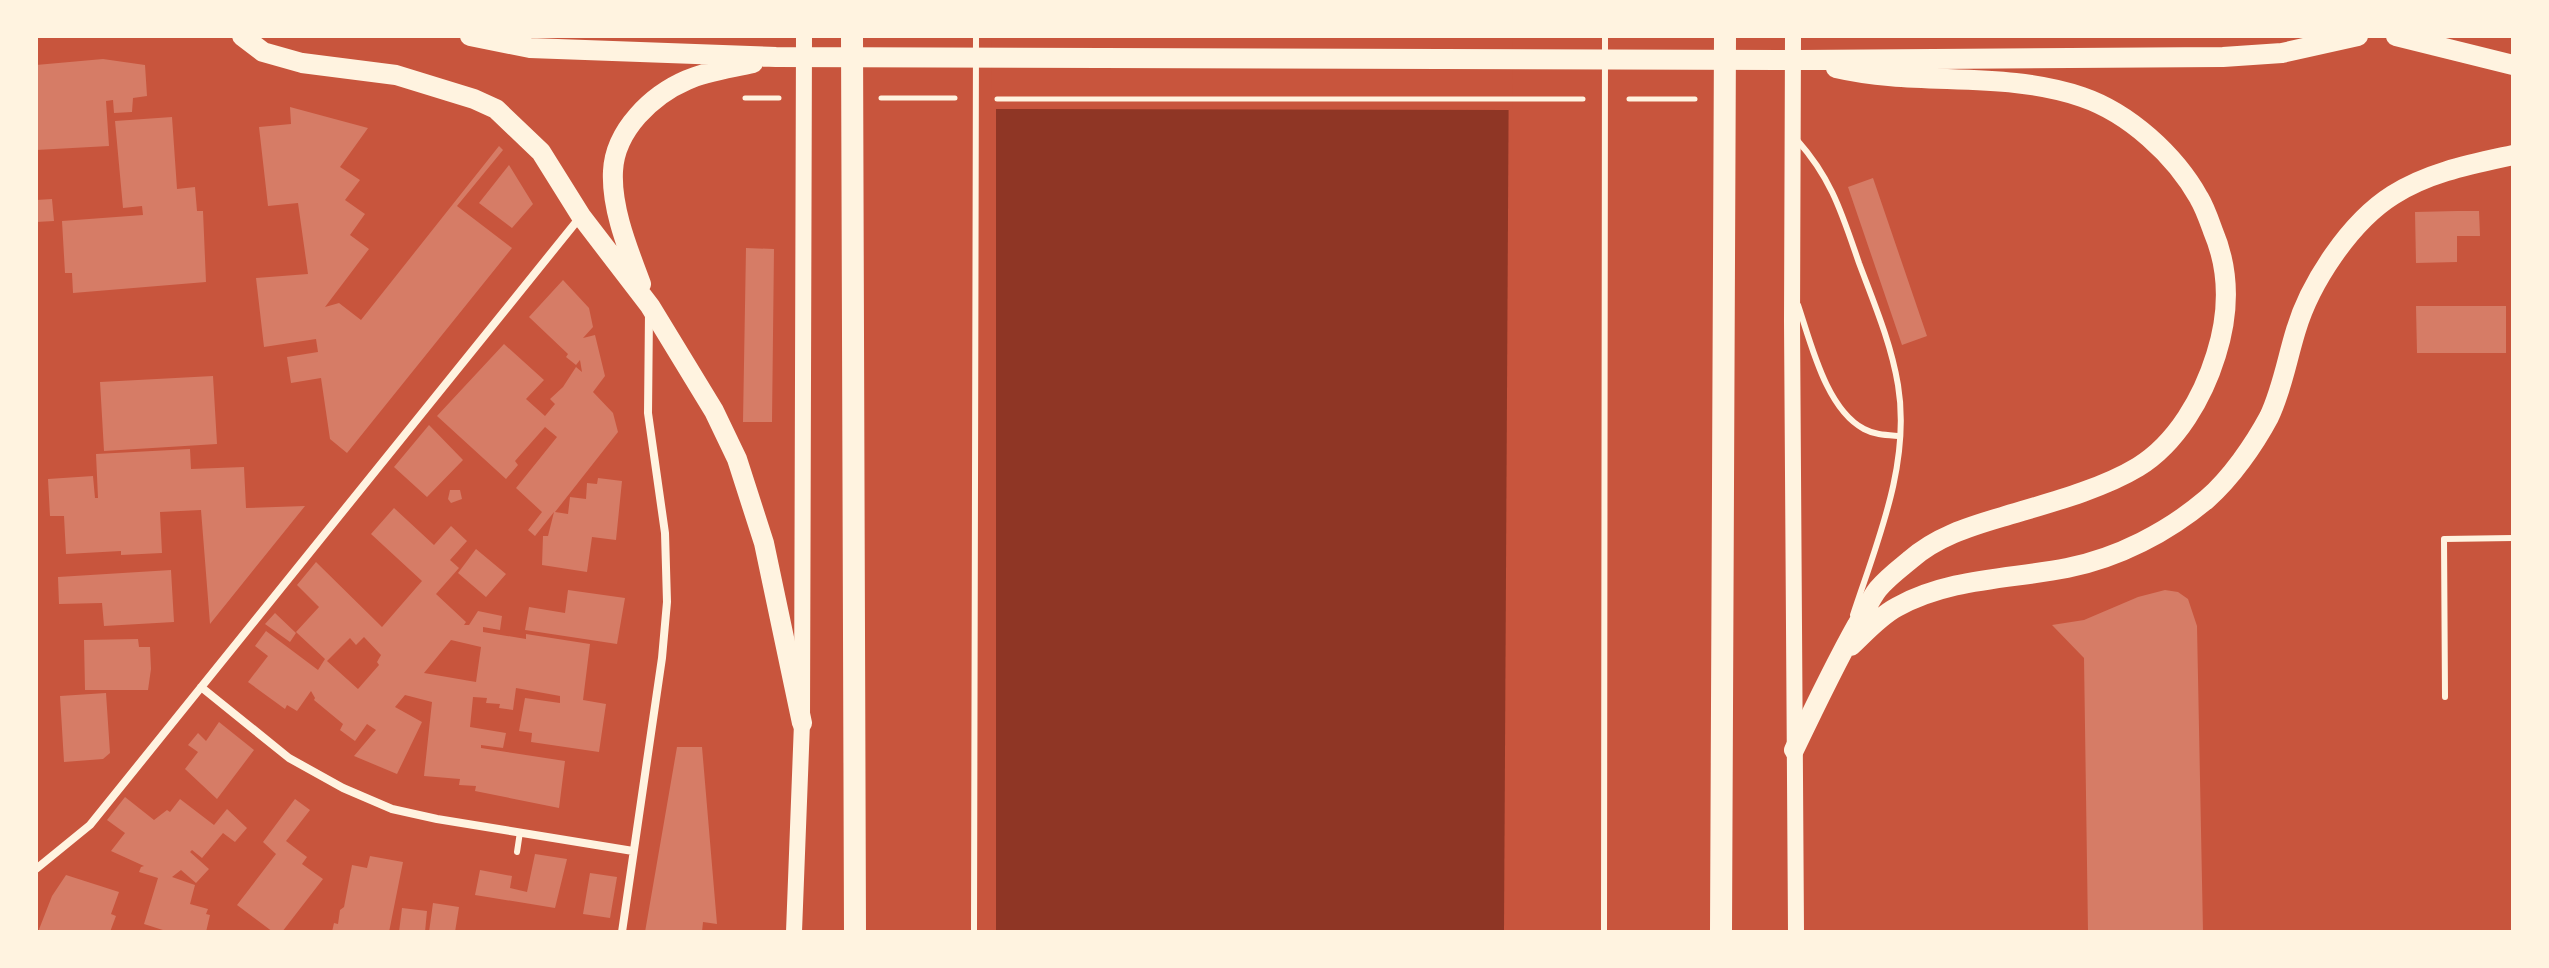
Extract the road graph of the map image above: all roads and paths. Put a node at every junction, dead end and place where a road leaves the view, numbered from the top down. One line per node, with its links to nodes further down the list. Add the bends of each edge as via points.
1 (242, 36): 24 (main road, via 263,52 302,63 396,75 496,109 541,152)
2 (470, 36): 11 (main road, via 530,48)
3 (804, 36): 32 (main road)
4 (852, 36): 40 (highway)
5 (976, 36): 41 (lane)
6 (1605, 36): 42 (lane)
7 (1725, 36): 43 (highway)
8 (1793, 36): 22 (main road)
9 (2358, 36): 13 (main road, via 2282,53 2223,57)
10 (2396, 36): 12 (main road)
11 (776, 57): 13 (main road, via 1799,60); 26 (main road, via 688,79 652,99 621,144 613,168 614,197)
12 (2513, 65)
13 (1873, 67): 29 (main road, via 2048,88 2111,110 2176,164 2199,198 2227,283 2223,333 2209,377 2165,445 2138,467 1927,546 1878,590)
14 (735, 98): 15 (path)
15 (783, 98)
16 (878, 98): 17 (path)
17 (957, 98)
18 (988, 99): 19 (path)
19 (1589, 99)
20 (1621, 99): 21 (path)
21 (1700, 99)
22 (1793, 134): 25 (main road); 27 (lane, via 1832,187 1890,349 1901,408)
23 (2513, 155): 29 (main road, via 2432,176 2392,195 2366,217 2318,278 2269,416 2241,461 2208,498 2146,541 2104,558 1991,577 1896,607)
24 (581, 216): 26 (main road); 30 (street)
25 (1792, 288): 27 (lane, via 1832,395 1865,430); 33 (main road)
26 (650, 306): 32 (main road, via 737,459 764,543); 35 (street, via 648,413 665,533 667,602)
27 (1900, 436): 29 (lane, via 1885,516)
28 (2513, 538): 31 (lane, via 2444,539)
29 (1839, 656): 33 (main road)
30 (201, 687): 34 (street, via 289,758 343,788 392,809); 37 (street, via 90,825)
31 (2445, 697)
32 (802, 723): 39 (main road)
33 (1794, 750): 44 (main road)
34 (520, 832): 35 (street); 36 (lane)
35 (633, 851): 38 (street)
36 (517, 852)
37 (36, 869)
38 (622, 932)
39 (794, 932)
40 (855, 932)
41 (974, 932)
42 (1604, 932)
43 (1721, 932)
44 (1796, 932)

